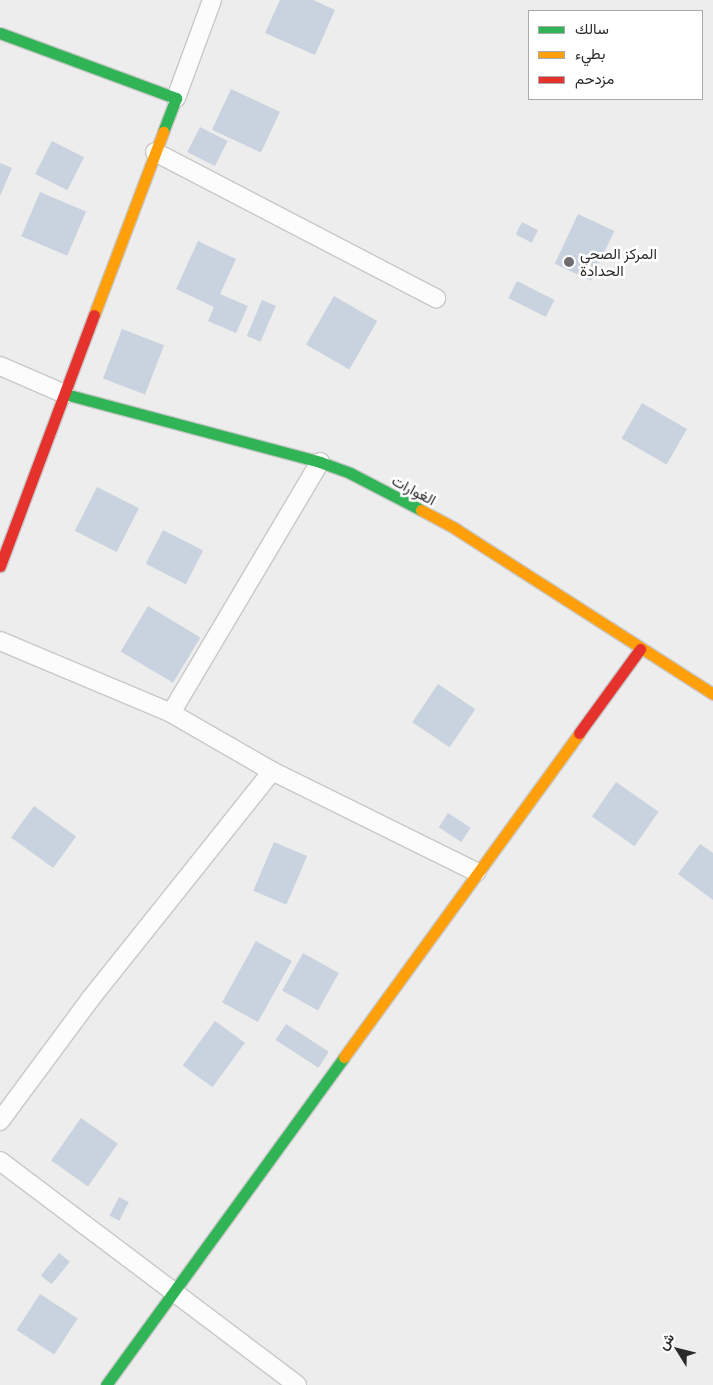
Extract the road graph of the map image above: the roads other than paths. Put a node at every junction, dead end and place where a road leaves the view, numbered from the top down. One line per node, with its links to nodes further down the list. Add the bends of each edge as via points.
1 (212, 0): 3 (street)
2 (0, 33): 3 (street)
3 (176, 98): 4 (street)
4 (155, 152): 5 (street); 7 (street)
5 (436, 298)
6 (0, 366): 7 (street)
7 (65, 394): 8 (street, الغوارات); 9 (street)
8 (320, 462): 11 (street, الغوارات, via 350,473 456,529); 13 (street)
9 (0, 566)
10 (0, 641): 13 (street)
11 (640, 649): 12 (street, الغوارات); 15 (street)
12 (713, 694)
13 (171, 713): 14 (street)
14 (272, 771): 15 (street); 16 (street, via 91,998)
15 (476, 872): 18 (street)
16 (0, 1121)
17 (0, 1161): 18 (street)
18 (175, 1290): 19 (street); 20 (street)
19 (106, 1385)
20 (297, 1385)

